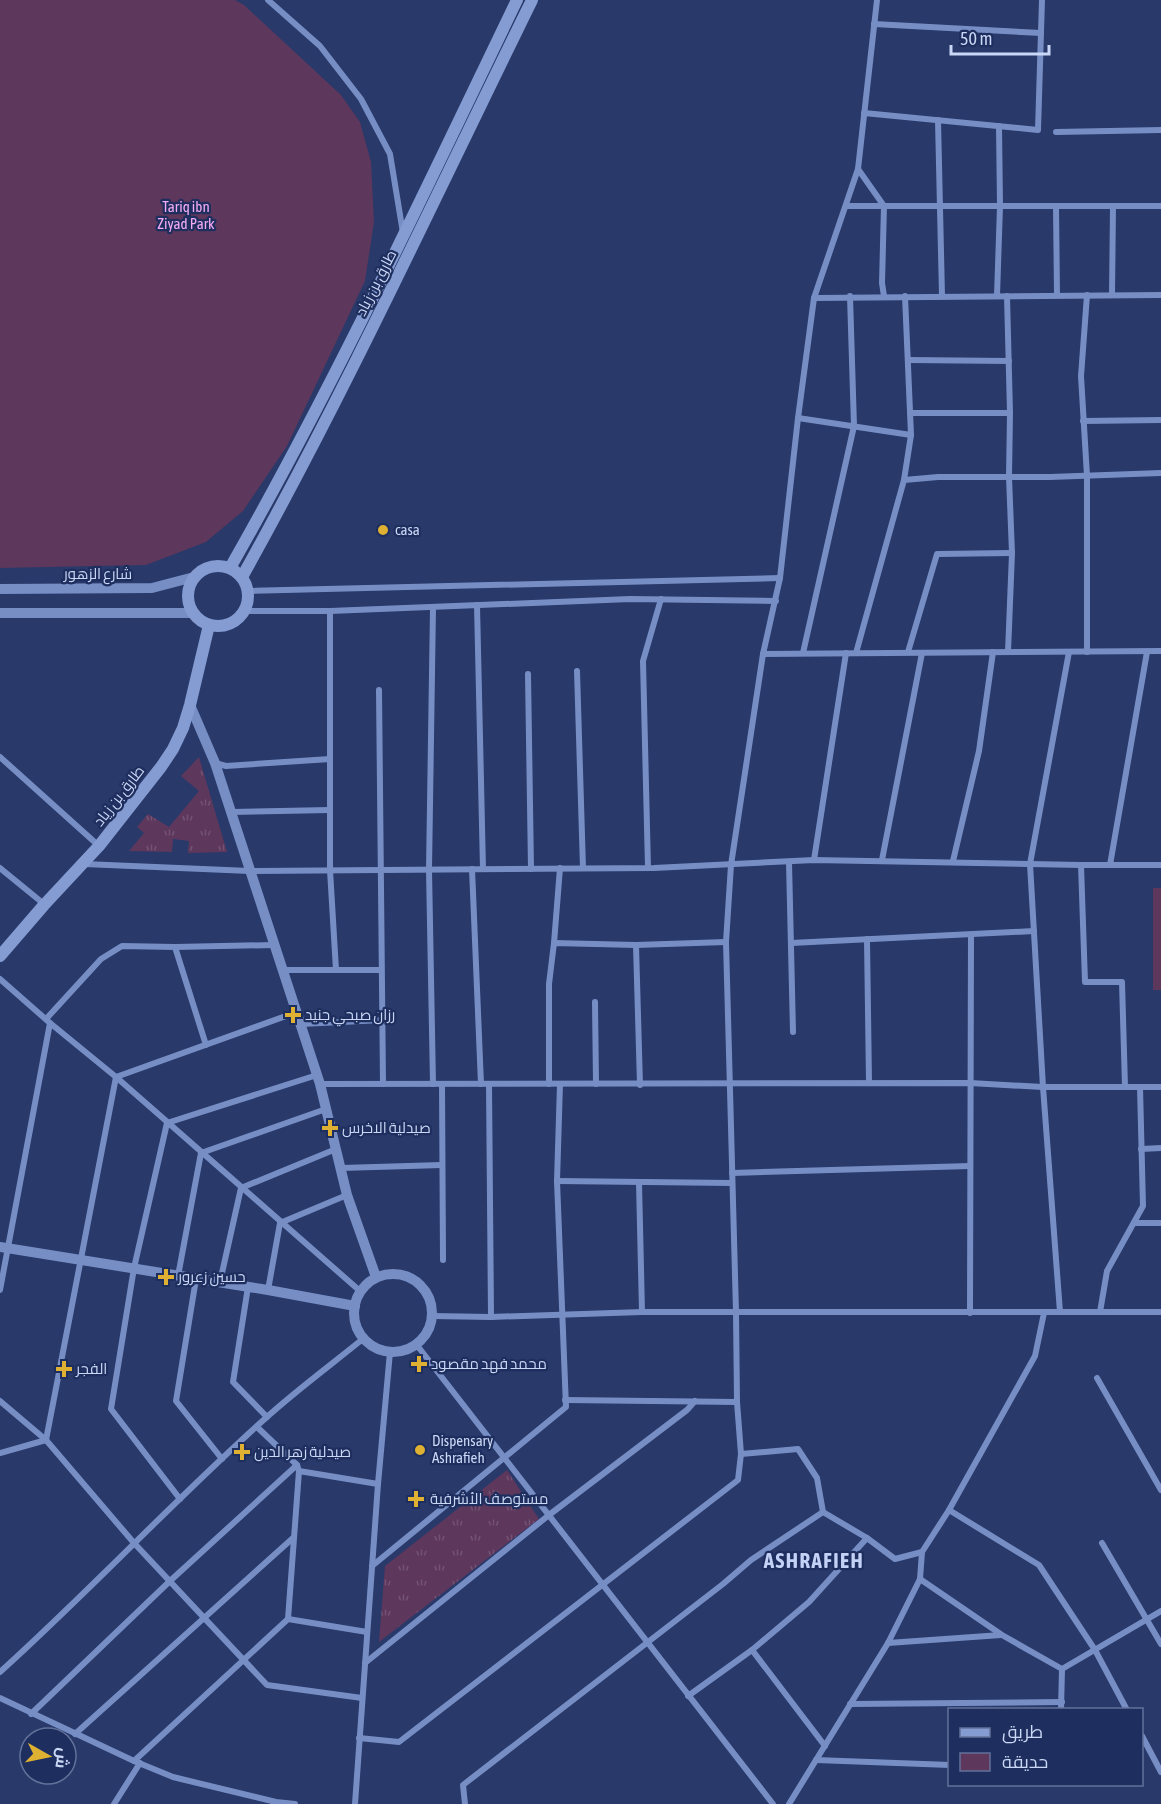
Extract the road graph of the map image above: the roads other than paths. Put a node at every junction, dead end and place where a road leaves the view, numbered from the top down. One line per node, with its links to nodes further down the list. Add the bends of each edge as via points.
1 (268, 0): 21 (street, via 320,46 361,99 390,154)
2 (517, 0): 21 (main road)
3 (532, 0): 49 (main road, طارق بن زياد, via 306,458)
4 (876, 0): 6 (street)
5 (1042, 0): 7 (street)
6 (874, 24): 7 (street); 8 (street)
7 (1041, 33): 10 (street, via 1038,129)
8 (864, 112): 9 (street); 13 (street)
9 (938, 120): 10 (street); 16 (street)
10 (999, 126): 17 (street)
11 (1161, 130): 12 (street)
12 (1056, 132)
13 (858, 170): 14 (street); 15 (street)
14 (846, 206): 15 (street); 32 (street)
15 (884, 206): 16 (street); 27 (street)
16 (940, 206): 17 (street); 28 (street)
17 (1000, 206): 18 (street); 29 (street)
18 (1056, 206): 19 (street); 22 (street)
19 (1113, 206): 20 (street); 24 (street)
20 (1161, 206)
21 (403, 233): 47 (main road, via 272,495)
22 (1057, 295): 23 (street); 30 (street)
23 (1087, 295): 24 (street); 39 (street, via 1081,376)
24 (1112, 295): 25 (street)
25 (1161, 295)
26 (850, 296): 27 (street); 32 (street); 40 (street)
27 (884, 296): 31 (street)
28 (942, 296): 29 (street); 31 (street)
29 (997, 296): 30 (street)
30 (1007, 296): 34 (street)
31 (905, 297): 33 (street)
32 (814, 298): 37 (street)
33 (908, 360): 34 (street); 35 (street)
34 (1009, 361): 36 (street)
35 (910, 413): 36 (street); 41 (street)
36 (1010, 413): 44 (street)
37 (798, 418): 40 (street); 50 (street)
38 (1161, 420): 39 (street)
39 (1083, 421): 43 (street)
40 (854, 426): 41 (street); 70 (street)
41 (911, 435): 45 (street)
42 (1161, 473): 43 (street)
43 (1087, 476): 44 (street); 68 (street)
44 (1009, 477): 45 (street); 46 (street)
45 (904, 480): 72 (street)
46 (1012, 553): 63 (street, via 937,554); 66 (street)
47 (230, 568): 48 (main road, via 211,566); 49 (main road)
48 (194, 577): 51 (street, شارع الزهور, via 152,588); 60 (main road, via 187,595)
49 (242, 577): 52 (main road)
50 (780, 578): 52 (street); 54 (street)
51 (0, 589)
52 (248, 591): 57 (main road)
53 (661, 599): 54 (street); 55 (street); 97 (street, via 643,661)
54 (776, 601): 73 (street)
55 (477, 605): 56 (street); 99 (street)
56 (433, 607): 58 (street); 103 (street)
57 (244, 611): 58 (street); 61 (main road, via 228,624)
58 (330, 611): 79 (street)
59 (0, 613): 60 (street)
60 (193, 613): 61 (main road)
61 (209, 625): 77 (main road, طارق بن زياد)
62 (1161, 651): 69 (street)
63 (908, 652): 64 (street); 72 (street)
64 (922, 652): 65 (street); 85 (street)
65 (993, 652): 66 (street); 86 (street, via 979,751)
66 (1008, 652): 67 (street)
67 (1069, 652): 68 (street); 89 (street)
68 (1087, 652): 69 (street)
69 (1147, 652): 92 (street)
70 (803, 653): 71 (street); 73 (street)
71 (846, 653): 72 (street); 84 (street)
72 (856, 653)
73 (763, 654): 90 (street)
74 (577, 671): 96 (street)
75 (528, 674): 100 (street)
76 (380, 690): 102 (street)
77 (190, 705): 80 (street); 83 (main road, طارق بن زياد, via 183,728 161,767)
78 (0, 757): 83 (street)
79 (330, 759): 80 (street, via 226,766); 81 (street)
80 (215, 763): 82 (street)
81 (330, 810): 82 (street); 101 (street)
82 (231, 812): 104 (street)
83 (99, 846): 88 (main road, طارق بن زياد)
84 (814, 860): 85 (street); 87 (street)
85 (882, 860): 86 (street)
86 (953, 861): 89 (street)
87 (789, 862): 90 (street); 111 (street)
88 (84, 864): 104 (street); 105 (main road, طارق بن زياد)
89 (1030, 864): 91 (street); 106 (street)
90 (731, 865): 97 (street); 109 (street)
91 (1081, 865): 92 (street); 142 (street, via 1085,982 1122,982)
92 (1110, 865): 93 (street)
93 (1161, 865)
94 (0, 868): 105 (street)
95 (560, 868): 96 (street); 100 (street); 110 (street)
96 (583, 868): 97 (street)
97 (648, 868)
98 (472, 869): 99 (street); 103 (street); 134 (street)
99 (483, 869): 100 (street)
100 (531, 869)
101 (330, 870): 102 (street); 104 (street); 117 (street)
102 (381, 870): 103 (street); 118 (street)
103 (429, 870): 132 (street)
104 (250, 871): 112 (street)
105 (44, 905): 115 (main road, طارق بن زياد)
106 (1034, 931): 107 (street); 141 (street)
107 (971, 935): 108 (street); 130 (street)
108 (867, 939): 111 (street); 129 (street)
109 (726, 942): 113 (street); 139 (street)
110 (554, 943): 113 (street); 136 (street, via 549,984)
111 (791, 943): 125 (street)
112 (274, 945): 114 (street); 116 (street)
113 (636, 945): 140 (street)
114 (175, 947): 123 (street, via 122,946 101,959); 126 (street)
115 (0, 956)
116 (283, 970): 117 (street); 121 (street)
117 (336, 970): 118 (street)
118 (381, 970): 122 (street)
119 (0, 979): 123 (street)
120 (595, 1002): 138 (street)
121 (297, 1012): 124 (street); 126 (street)
122 (382, 1020): 124 (street); 131 (street)
123 (48, 1021): 127 (street); 163 (street)
124 (301, 1024): 128 (street)
125 (793, 1032)
126 (206, 1045): 127 (street)
127 (116, 1077): 146 (street); 164 (street)
128 (319, 1079): 131 (street); 145 (street); 146 (street)
129 (869, 1083): 130 (street); 139 (street)
130 (970, 1083): 141 (street); 152 (street)
131 (383, 1084): 132 (street)
132 (433, 1084): 133 (street)
133 (442, 1084): 134 (street); 151 (street)
134 (481, 1084): 135 (street)
135 (489, 1084): 136 (street); 185 (street)
136 (549, 1084): 137 (street)
137 (560, 1084): 138 (street); 155 (street)
138 (596, 1084): 140 (street)
139 (729, 1084): 140 (street); 154 (street)
140 (640, 1085)
141 (1043, 1087): 142 (street); 179 (street)
142 (1125, 1087): 143 (street)
143 (1140, 1087): 144 (street); 149 (street)
144 (1161, 1087)
145 (326, 1109): 148 (street); 150 (street)
146 (167, 1123): 150 (street); 166 (street)
147 (1161, 1148): 149 (street)
148 (336, 1149): 153 (street); 158 (street)
149 (1142, 1149): 161 (street, via 1143,1206)
150 (201, 1153): 158 (street); 167 (street)
151 (442, 1165): 153 (street); 165 (street)
152 (970, 1166): 154 (street); 182 (street)
153 (341, 1168): 159 (street)
154 (732, 1173): 157 (street)
155 (557, 1181): 156 (street); 183 (street)
156 (639, 1182): 157 (street); 176 (street)
157 (732, 1183): 177 (street)
158 (241, 1188): 160 (street); 170 (street)
159 (348, 1195): 160 (street); 168 (street)
160 (280, 1222): 173 (street); 174 (street)
161 (1134, 1223): 162 (street); 180 (street, via 1107,1271)
162 (1161, 1223)
163 (4, 1248): 164 (street); 172 (street)
164 (81, 1259): 166 (street); 196 (street)
165 (443, 1260)
166 (134, 1268): 167 (street); 204 (street, via 111,1409)
167 (178, 1276): 169 (street)
168 (376, 1278): 174 (street); 184 (street, via 399,1274 420,1284 427,1293)
169 (196, 1279): 170 (street); 200 (street, via 176,1401)
170 (220, 1282): 171 (street)
171 (248, 1287): 173 (street); 194 (street, via 233,1382)
172 (0, 1290)
173 (268, 1290): 175 (street)
174 (360, 1292): 175 (street)
175 (355, 1306): 186 (street, via 354,1318)
176 (642, 1312): 177 (street); 183 (street)
177 (736, 1312): 182 (street); 193 (street)
178 (1044, 1312): 179 (street); 182 (street); 205 (street, via 1035,1356)
179 (1060, 1312): 180 (street)
180 (1100, 1312): 181 (street)
181 (1161, 1312)
182 (970, 1313)
183 (563, 1314): 185 (street); 190 (street)
184 (432, 1316): 185 (street); 187 (street)
185 (491, 1317)
186 (364, 1338): 188 (street); 194 (street)
187 (416, 1344): 188 (street); 199 (street)
188 (390, 1352): 202 (street)
189 (1097, 1378): 203 (street)
190 (565, 1400): 192 (street); 199 (street, via 566,1407)
191 (0, 1401): 196 (street)
192 (695, 1401): 193 (street); 207 (street)
193 (737, 1402): 198 (street)
194 (267, 1417): 195 (street)
195 (257, 1427): 200 (street); 201 (street)
196 (46, 1440): 197 (street); 210 (street)
197 (0, 1453)
198 (741, 1454): 206 (street, via 798,1449 817,1478); 216 (street, via 738,1480)
199 (505, 1458): 207 (street); 213 (street)
200 (222, 1459): 204 (street)
201 (298, 1468): 202 (street); 208 (street); 215 (street)
202 (378, 1484): 213 (street)
203 (1161, 1490)
204 (180, 1499): 210 (street)
205 (949, 1510): 212 (street); 227 (street, via 1039,1565)
206 (824, 1512): 209 (street); 223 (street, via 751,1560)
207 (549, 1515): 216 (street); 229 (street)
208 (292, 1538): 218 (street); 219 (street)
209 (867, 1539): 212 (street, via 895,1559); 226 (street, via 809,1602)
210 (134, 1543): 215 (street); 231 (street)
211 (1102, 1543): 220 (street)
212 (922, 1551): 214 (street)
213 (372, 1566): 221 (street)
214 (920, 1579): 222 (street); 224 (street)
215 (170, 1581): 218 (street); 238 (street)
216 (604, 1585): 223 (street); 242 (street, via 399,1742)
217 (1161, 1611): 220 (street)
218 (206, 1618): 228 (street); 240 (street)
219 (288, 1619): 221 (street); 228 (street)
220 (1147, 1620): 225 (street); 227 (street)
221 (367, 1632): 229 (street)
222 (1002, 1635): 224 (street); 230 (street)
223 (647, 1641): 232 (street); 252 (street, via 463,1785)
224 (888, 1643): 235 (street)
225 (1161, 1644)
226 (752, 1650): 232 (street); 244 (street)
227 (1095, 1650): 230 (street); 237 (street)
228 (243, 1659): 234 (street, via 267,1685); 246 (street)
229 (365, 1663): 234 (street)
230 (1062, 1669): 236 (street)
231 (0, 1672)
232 (688, 1696): 253 (street)
233 (0, 1698): 238 (street)
234 (362, 1698): 242 (street)
235 (850, 1704): 236 (street); 244 (street)
236 (1061, 1706)
237 (1126, 1708)
238 (31, 1714): 239 (street)
239 (57, 1726)
240 (78, 1731)
241 (78, 1735): 246 (street)
242 (359, 1738): 251 (street)
243 (1143, 1738): 248 (street)
244 (825, 1746): 245 (street)
245 (816, 1760): 247 (street); 254 (street)
246 (137, 1762): 249 (street); 250 (street, via 173,1776)
247 (948, 1765)
248 (1161, 1772)
249 (114, 1804)
250 (295, 1804)
251 (355, 1804)
252 (465, 1804)
253 (773, 1804)
254 (789, 1804)

